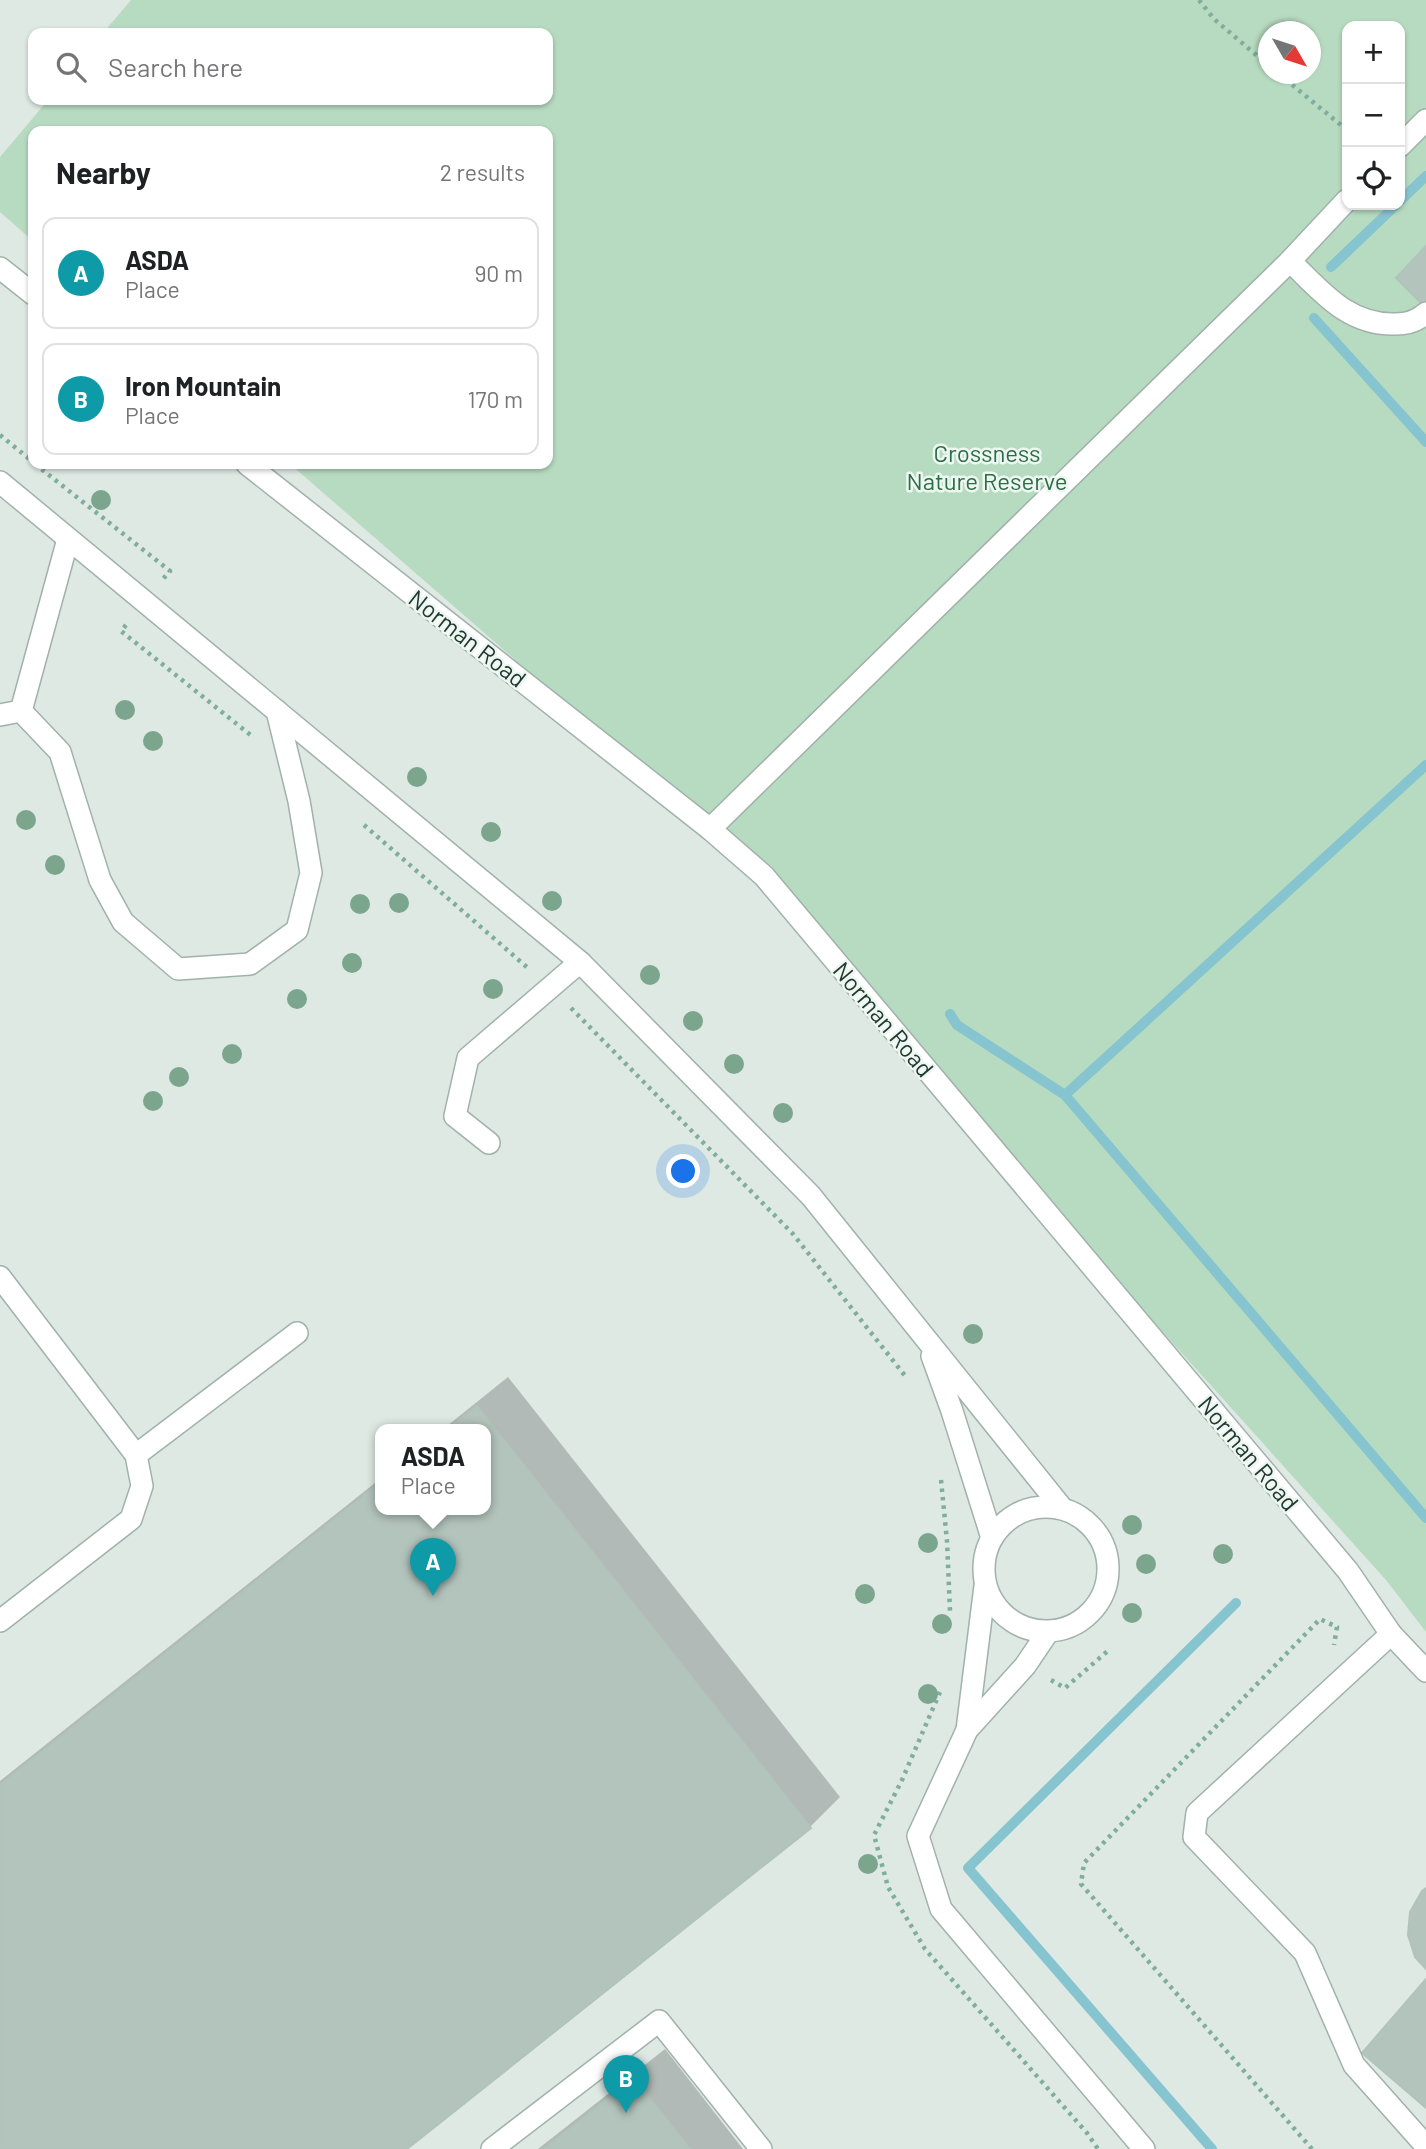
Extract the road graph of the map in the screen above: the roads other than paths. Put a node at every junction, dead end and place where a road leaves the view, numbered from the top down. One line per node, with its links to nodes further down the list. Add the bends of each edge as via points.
1 (1426, 120): 2 (street)
2 (1405, 141)
3 (1342, 205): 4 (street)
4 (1290, 261): 7 (street, via 1331,302 1355,317 1379,325 1407,324); 13 (street)
5 (0, 268): 6 (street)
6 (28, 290)
7 (1426, 313)
8 (253, 469): 13 (street, Norman Road)
9 (0, 482): 10 (street)
10 (68, 538): 11 (street); 12 (street)
11 (277, 711): 12 (street, via 311,873 297,930 250,964 178,969 122,922 100,880 60,752); 14 (street)
12 (11, 713)
13 (710, 829): 25 (street, Norman Road, via 764,876 1348,1571)
14 (580, 962): 15 (street, via 468,1058 454,1116); 18 (street, via 811,1196)
15 (489, 1143)
16 (0, 1277): 19 (street)
17 (297, 1333): 19 (street)
18 (927, 1341): 20 (street); 21 (street)
19 (135, 1455): 23 (street, via 142,1486 131,1519)
20 (1062, 1508): 21 (street, via 1036,1507 1016,1514); 24 (street, via 1084,1518 1099,1534 1106,1547 1109,1578 1097,1607 1075,1625)
21 (992, 1538): 22 (street, via 984,1563)
22 (985, 1585): 24 (street, via 995,1605 1019,1625); 27 (street)
23 (0, 1621)
24 (1048, 1632): 27 (street, via 1025,1666)
25 (1391, 1634): 26 (street, Norman Road); 28 (street, via 1197,1813 1194,1837 1305,1953 1354,2065)
26 (1426, 1671)
27 (967, 1730): 31 (street, via 918,1836 941,1909)
28 (1426, 2146)
29 (492, 2149): 30 (street, via 659,2021)
30 (761, 2149)
31 (1144, 2149)

